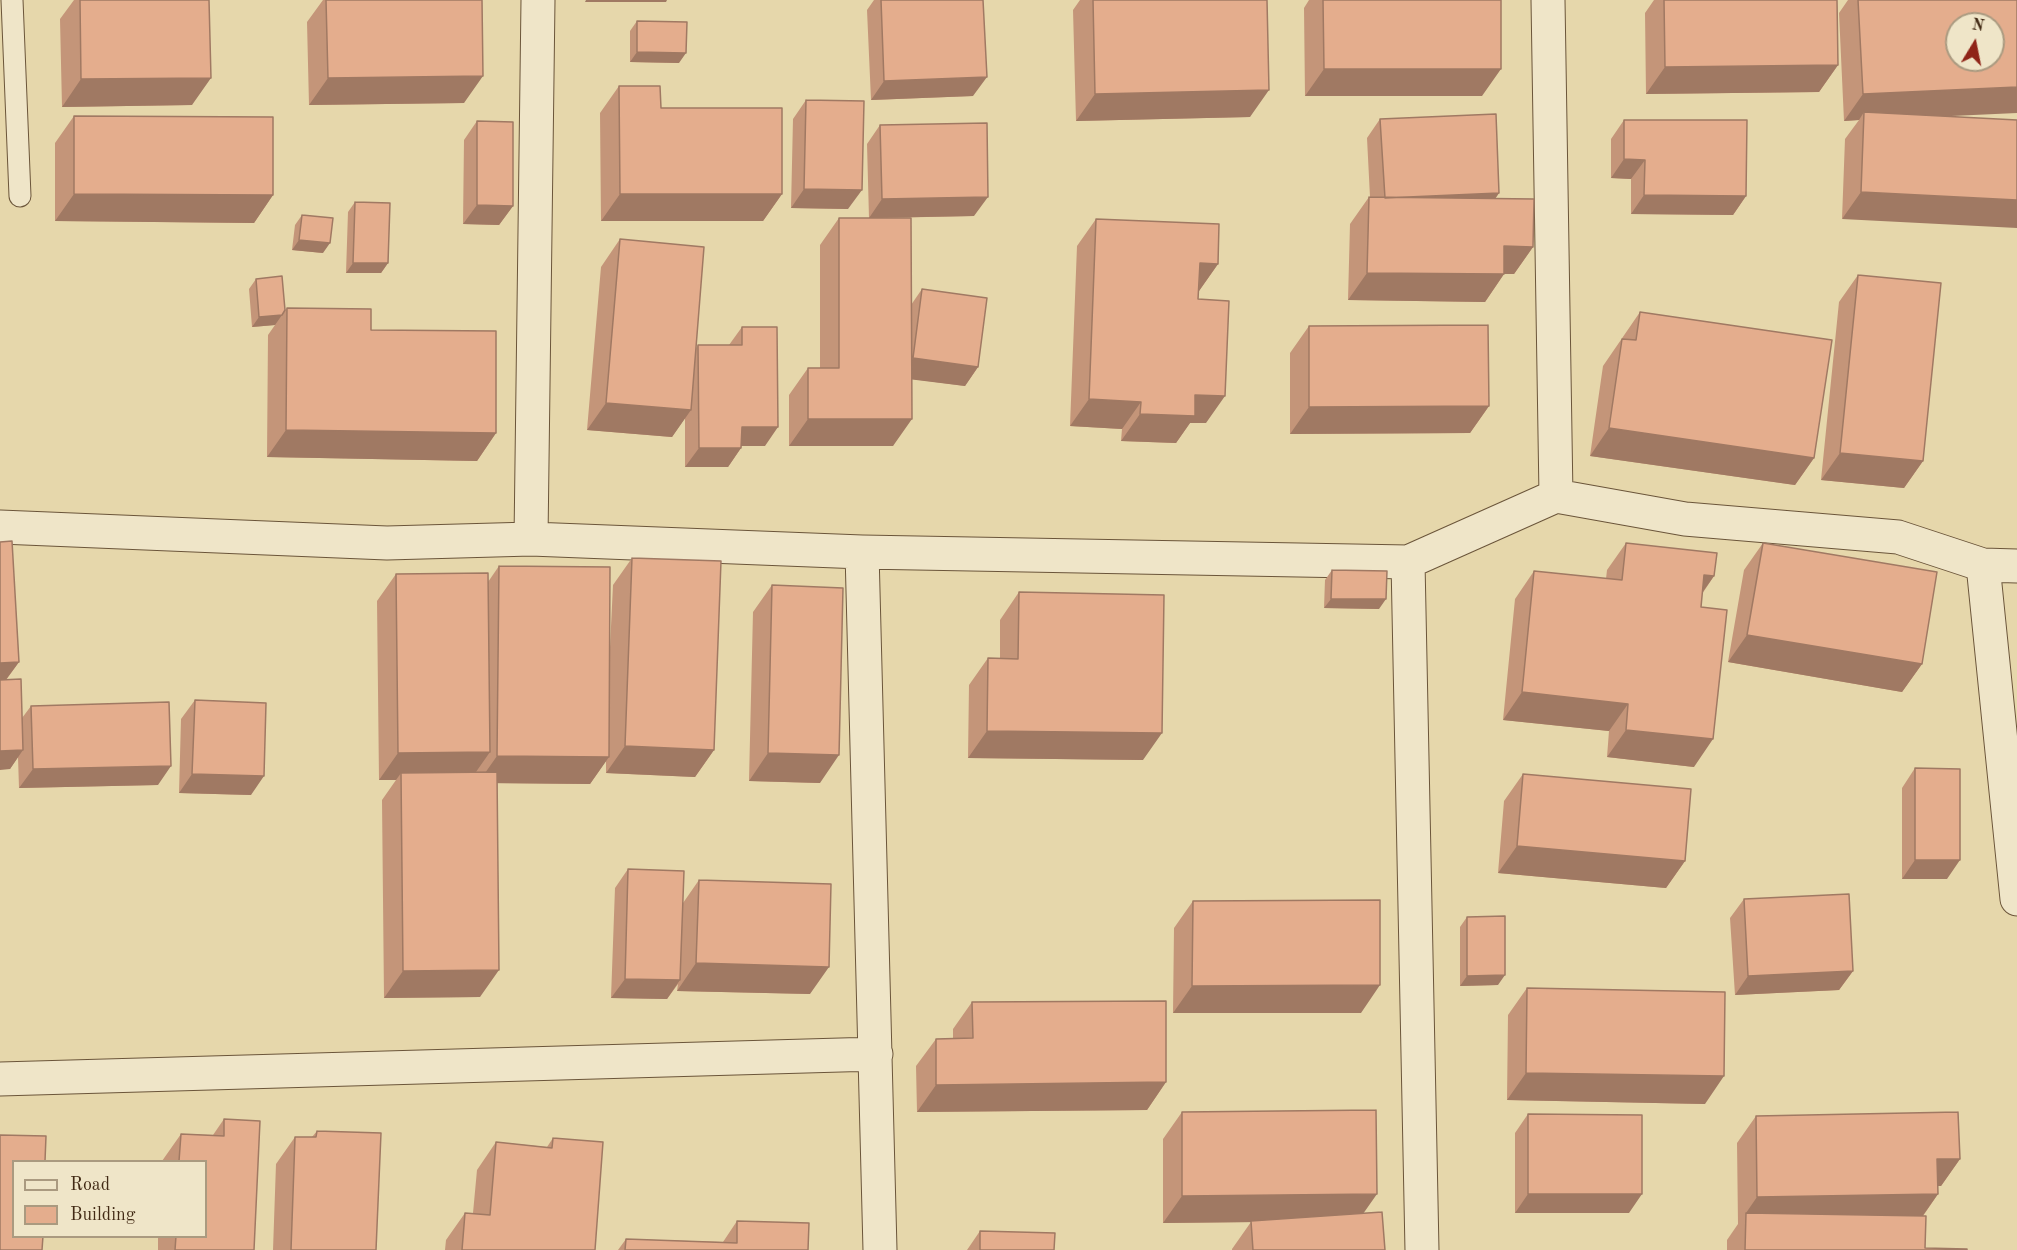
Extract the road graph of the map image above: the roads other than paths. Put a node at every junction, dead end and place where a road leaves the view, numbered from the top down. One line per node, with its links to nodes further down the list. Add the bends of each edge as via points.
1 (12, 0): 4 (lane)
2 (538, 0): 7 (street)
3 (1548, 0): 5 (street)
4 (20, 196)
5 (1556, 496): 9 (street); 10 (street, via 1685,519 1898,537)
6 (0, 527): 7 (street, via 387,543)
7 (531, 539): 8 (street)
8 (862, 552): 9 (street); 13 (street)
9 (1408, 562): 16 (street)
10 (1983, 565): 11 (street); 12 (street)
11 (2017, 567)
12 (2017, 899)
13 (876, 1054): 14 (street); 15 (street)
14 (0, 1079)
15 (880, 1250)
16 (1422, 1250)

